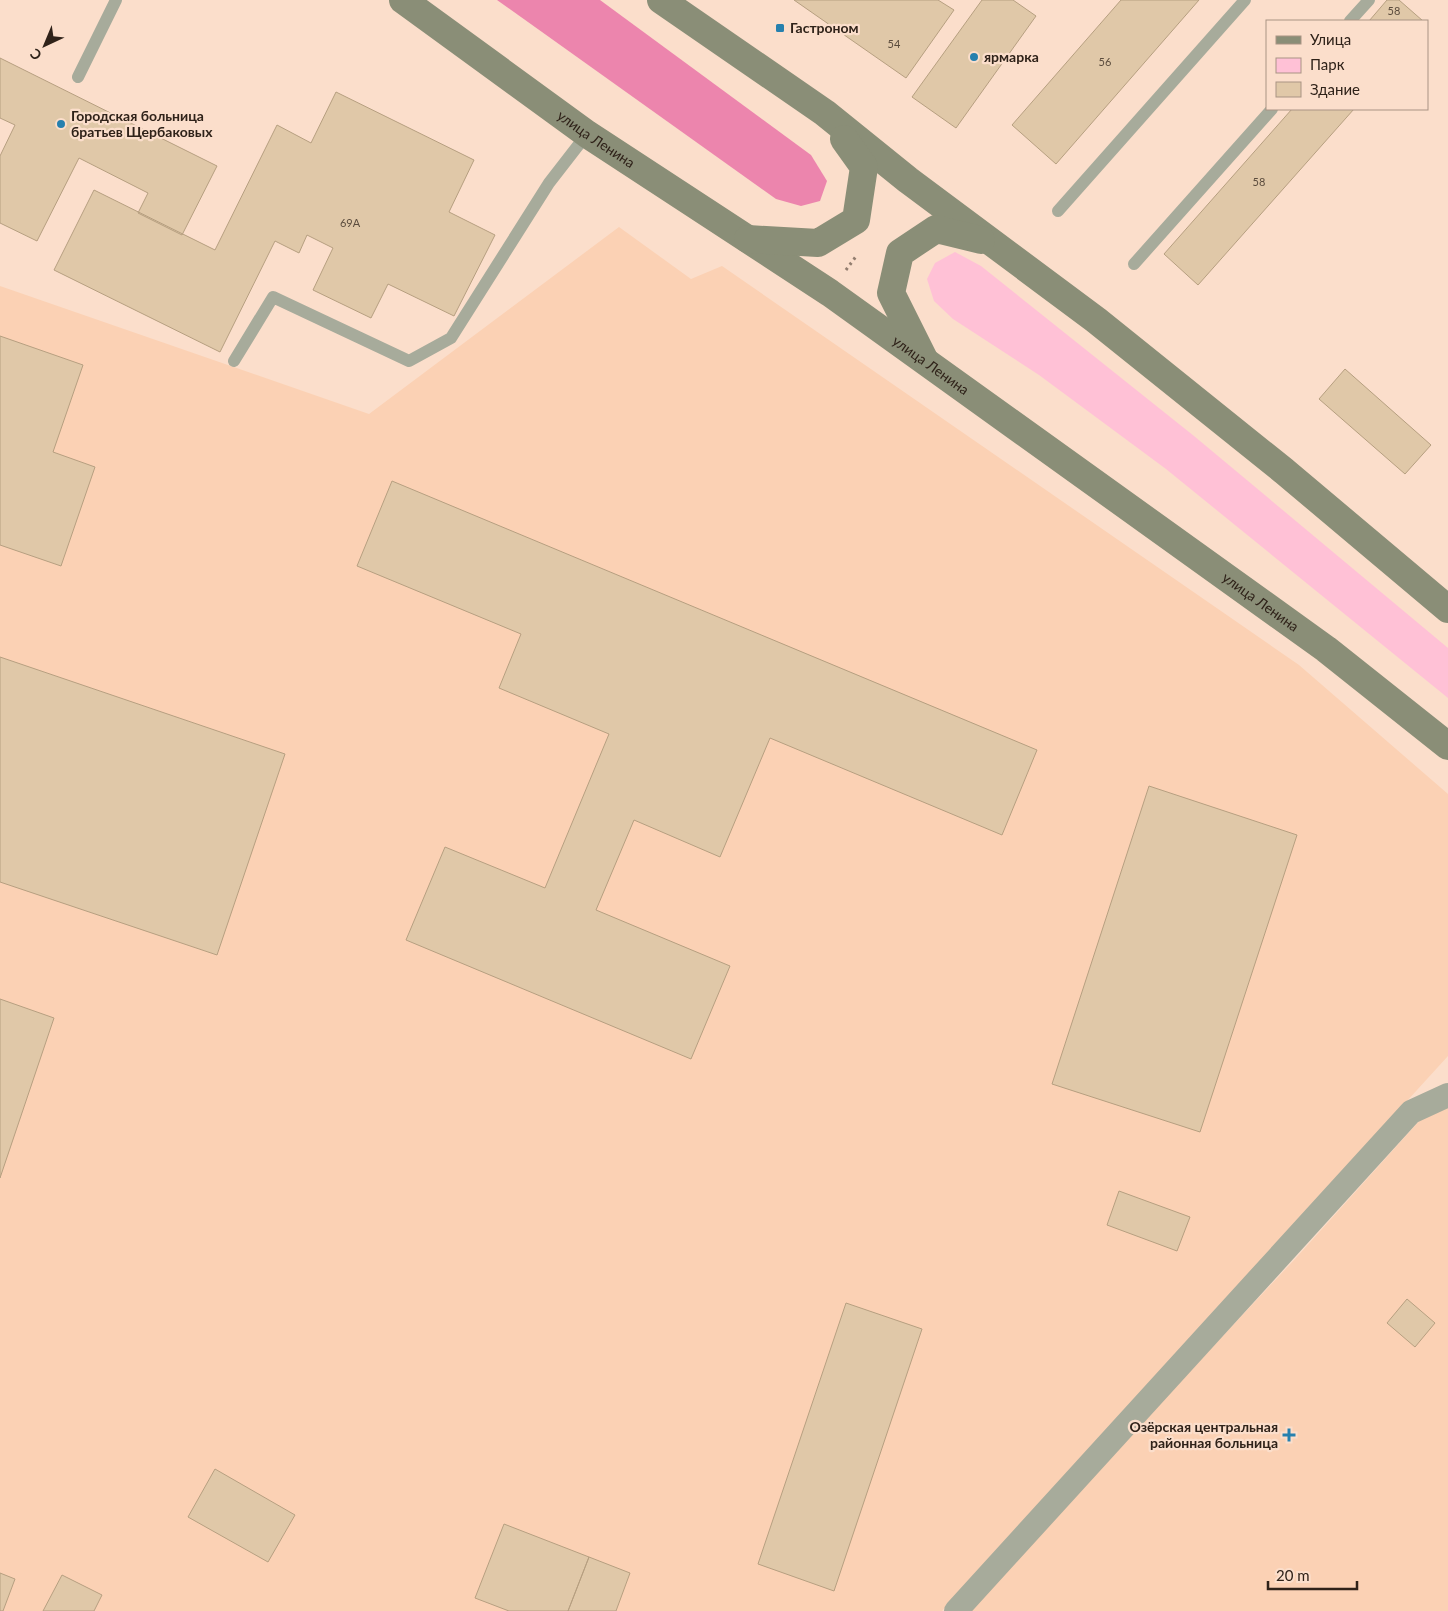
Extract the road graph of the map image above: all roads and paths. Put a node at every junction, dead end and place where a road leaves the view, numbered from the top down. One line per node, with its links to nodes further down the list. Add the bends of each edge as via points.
1 (116, 0): 7 (lane)
2 (403, 0): 10 (main road, улица Ленина)
3 (661, 0): 9 (main road)
4 (1245, 0): 11 (lane)
5 (1369, 0): 6 (lane)
6 (1351, 20)
7 (78, 77)
8 (1271, 110): 14 (lane)
9 (825, 113): 12 (main road, via 864,167 856,220 818,243); 13 (main road, via 908,180)
10 (587, 134): 12 (main road, улица Ленина); 15 (lane, via 549,183 451,338 409,361 273,297)
11 (1058, 211)
12 (746, 239): 16 (main road, улица Ленина, via 830,293)
13 (993, 242): 16 (main road, via 936,229 900,253 890,293); 17 (main road, via 1112,332)
14 (1134, 264)
15 (234, 361)
16 (927, 364): 18 (main road, улица Ленина, via 1326,649)
17 (1448, 609)
18 (1448, 746)
19 (1448, 1095): 20 (street, via 1411,1112)
20 (956, 1611)

